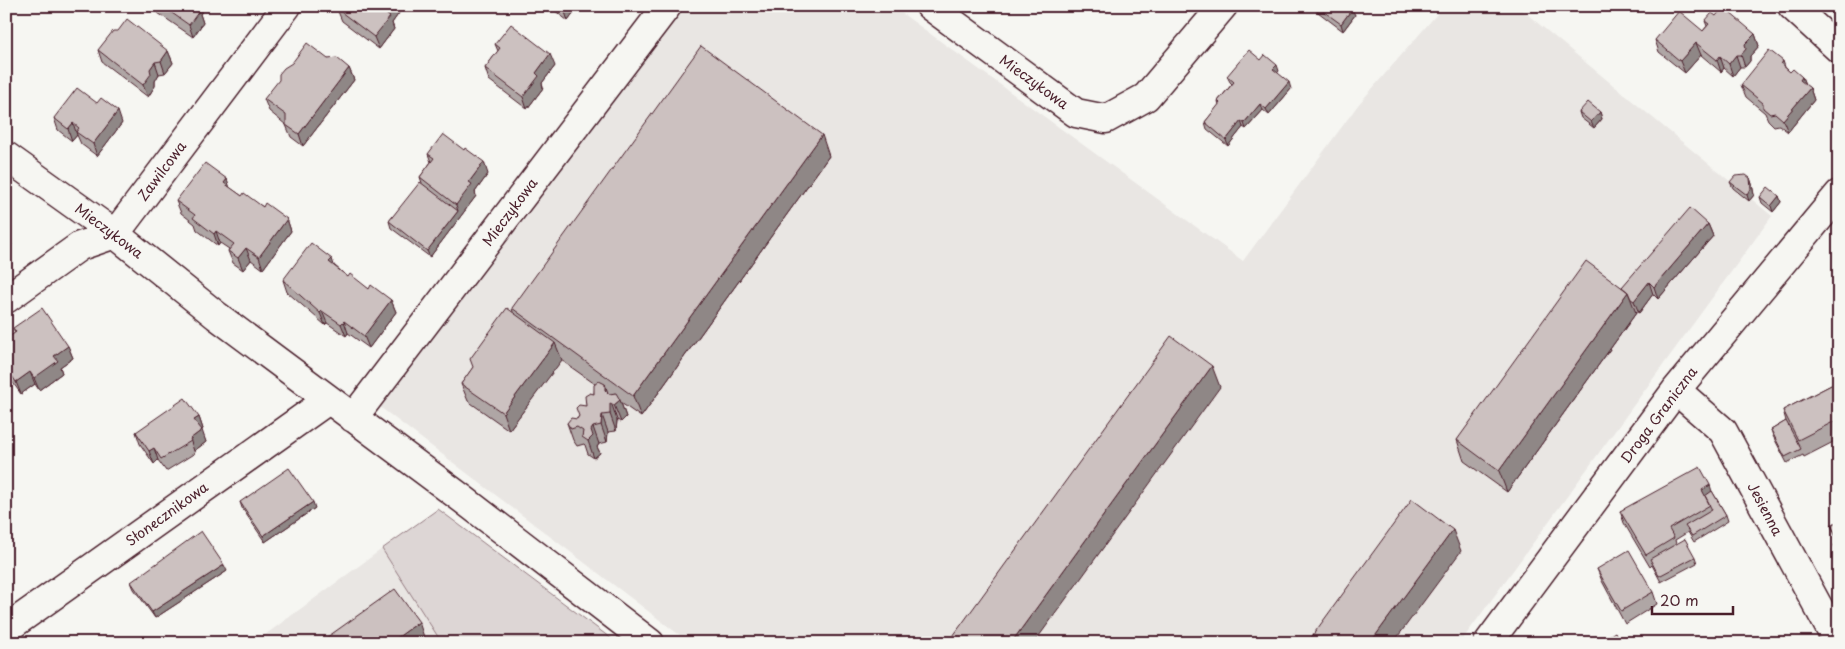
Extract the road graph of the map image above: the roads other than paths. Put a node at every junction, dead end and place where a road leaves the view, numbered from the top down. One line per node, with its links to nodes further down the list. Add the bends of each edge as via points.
1 (287, 6): 9 (street, Zawilcowa)
2 (667, 6): 13 (street, Mieczykowa)
3 (930, 6): 4 (street, Mieczykowa, via 1076,113 1106,119 1146,97)
4 (1223, 6)
5 (1792, 6): 6 (street)
6 (1839, 49)
7 (6, 156): 9 (street, Mieczykowa)
8 (1839, 194): 11 (street, Droga Graniczna)
9 (115, 234): 10 (street, via 80,246); 12 (street, Mieczykowa)
10 (6, 299)
11 (1676, 390): 16 (street, Droga Graniczna); 17 (street, Jesienna, via 1723,431)
12 (328, 400): 13 (street, Mieczykowa); 14 (street, Słonecznikowa)
13 (353, 418): 15 (street, Mieczykowa)
14 (6, 629)
15 (650, 643)
16 (1488, 643)
17 (1838, 643)

